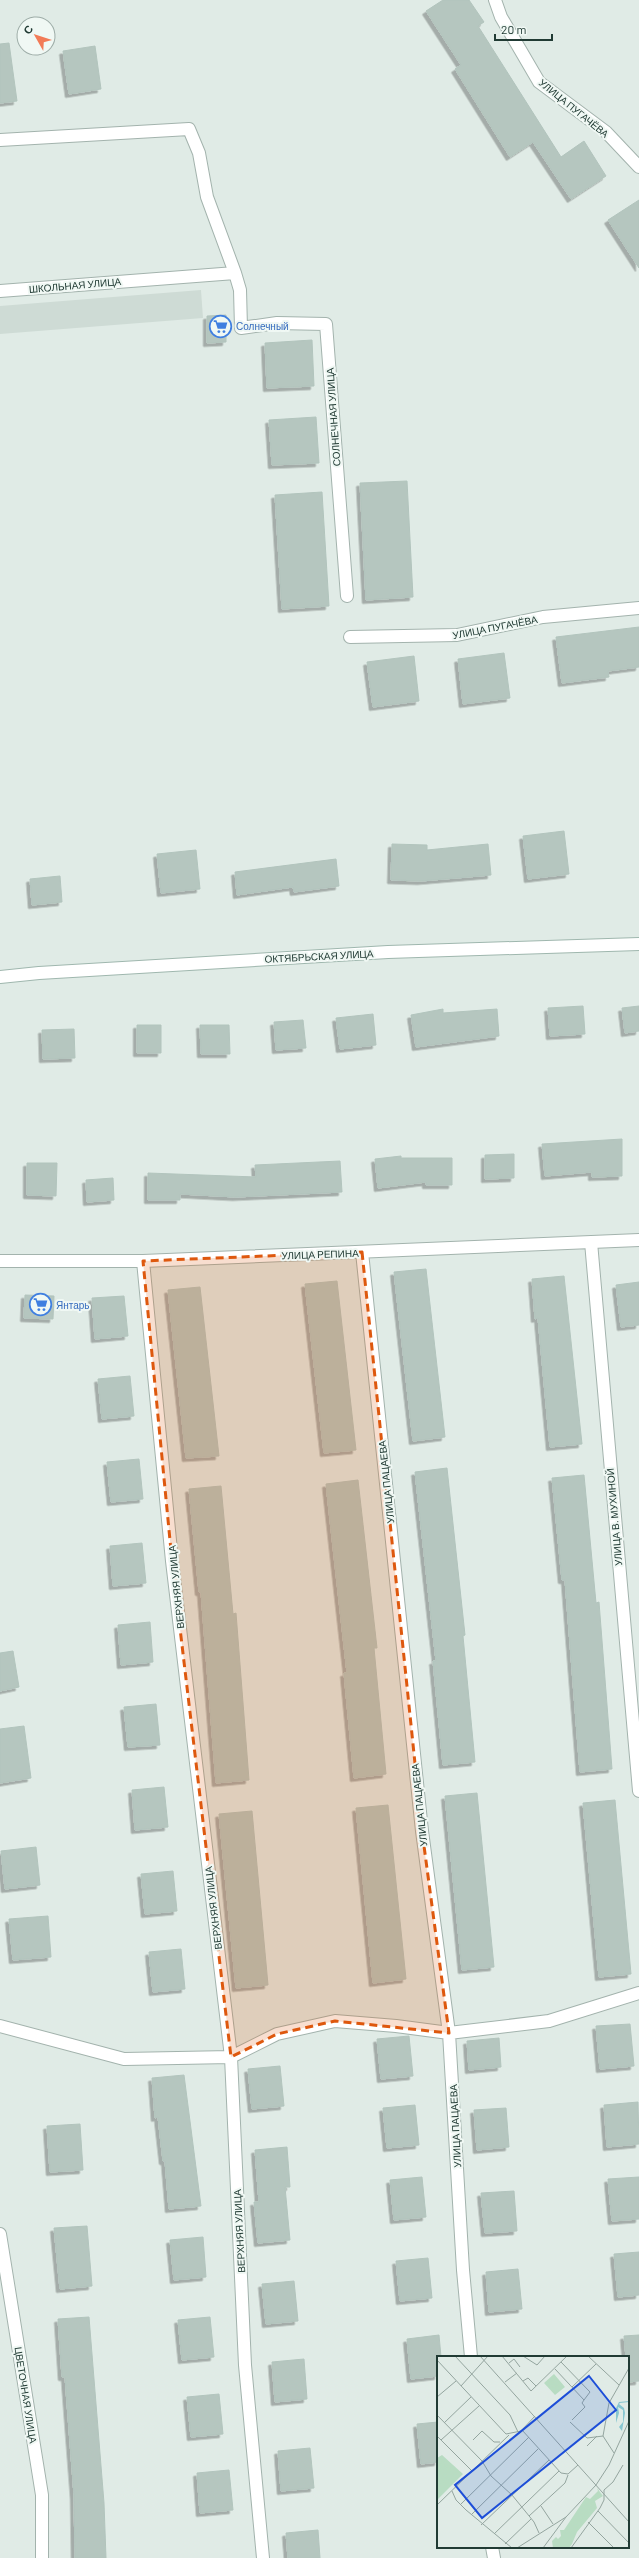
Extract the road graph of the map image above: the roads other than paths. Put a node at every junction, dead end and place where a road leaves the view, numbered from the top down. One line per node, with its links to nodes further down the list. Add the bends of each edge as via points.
1 (495, 0): 3 (street, УЛИЦА ПУГАЧЁВА, via 501,17 539,82 606,132)
2 (0, 140): 4 (street, via 189,129 199,153 207,197)
3 (639, 167)
4 (235, 273): 5 (street, ШКОЛЬНАЯ УЛИЦА); 6 (street, СОЛНЕЧНАЯ УЛИЦА, via 240,290 241,328 277,323 326,324)
5 (0, 291)
6 (347, 596)
7 (639, 608): 8 (street, УЛИЦА ПУГАЧЁВА, via 543,617 457,635)
8 (350, 637)
9 (639, 944): 10 (street, ОКТЯБРЬСКАЯ УЛИЦА, via 388,952 39,972)
10 (0, 977)
11 (639, 1240): 12 (street, УЛИЦА РЕПИНА)
12 (591, 1242): 13 (street, УЛИЦА РЕПИНА); 16 (street, УЛИЦА В. МУХИНОЙ)
13 (362, 1252): 14 (street, УЛИЦА РЕПИНА); 19 (street, УЛИЦА ПАЦАЕВА, via 422,1831)
14 (143, 1260): 15 (street, УЛИЦА РЕПИНА); 20 (street, ВЕРХНЯЯ УЛИЦА, via 172,1561)
15 (0, 1261)
16 (639, 1792)
17 (639, 1993): 19 (street, via 549,2021)
18 (0, 2026): 20 (street, via 124,2059)
19 (449, 2033): 20 (street, via 335,2021 277,2034); 22 (street, УЛИЦА ПАЦАЕВА, via 463,2270)
20 (231, 2057): 25 (street, ВЕРХНЯЯ УЛИЦА, via 245,2365)
21 (0, 2234): 24 (street, ЦВЕТОЧНАЯ УЛИЦА, via 42,2495)
22 (471, 2356)
23 (492, 2548): 26 (street)
24 (42, 2558)
25 (263, 2558)
26 (494, 2558)

